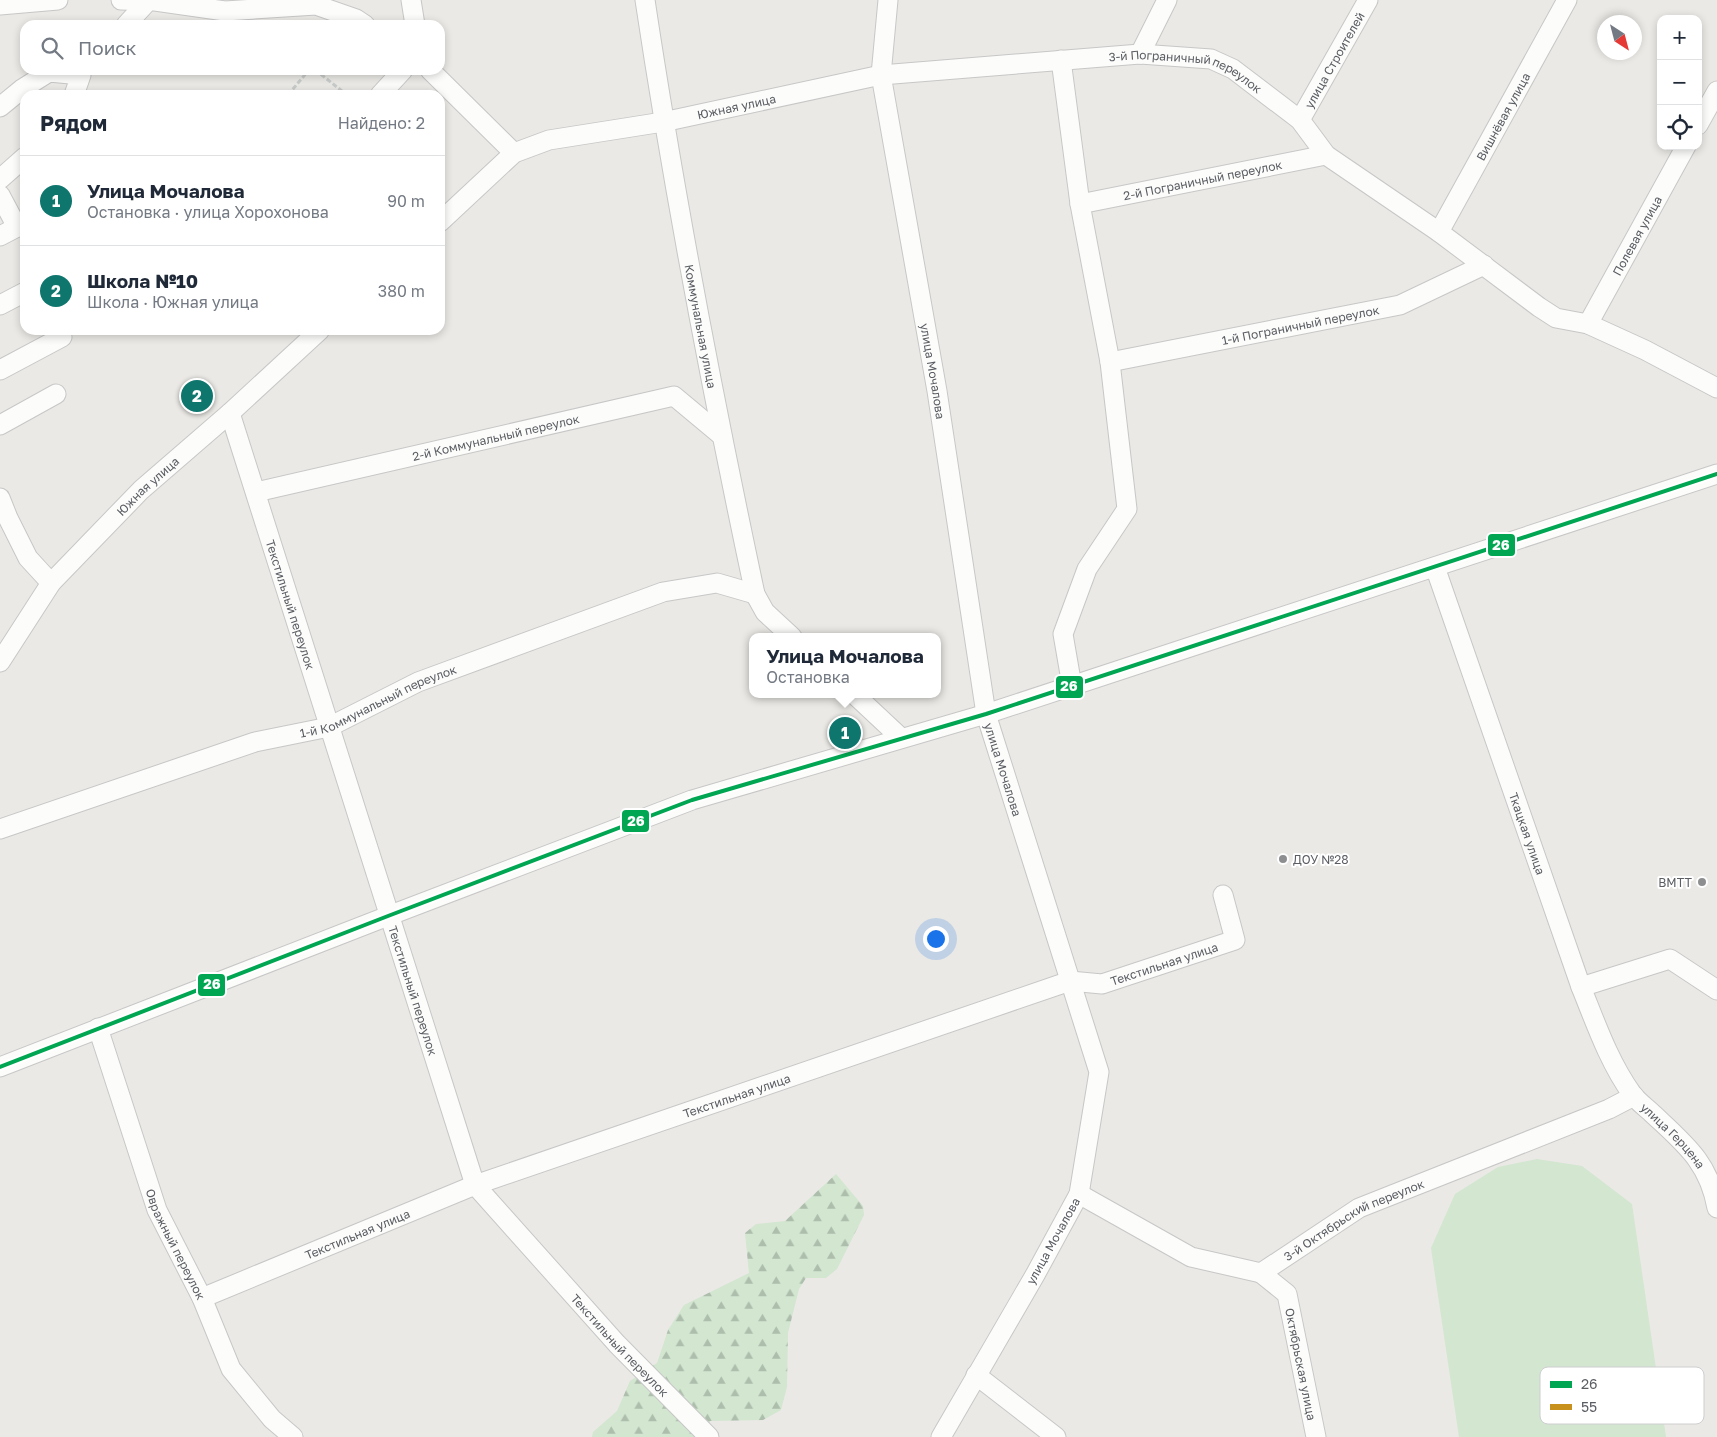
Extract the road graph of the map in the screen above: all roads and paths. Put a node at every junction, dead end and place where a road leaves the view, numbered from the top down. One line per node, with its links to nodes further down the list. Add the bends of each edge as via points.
1 (58, 0): 10 (street)
2 (121, 0): 3 (street)
3 (148, 0): 11 (street); 12 (street, via 225,11 316,5)
4 (411, 0): 13 (street)
5 (645, 0): 33 (street, Коммунальная улица)
6 (888, 0): 16 (street, улица Мочалова)
7 (1167, 0): 14 (street)
8 (1368, 0): 32 (street, улица Строителей)
9 (1567, 0): 44 (street, Вишнёвая улица)
10 (0, 5)
11 (130, 20)
12 (358, 20)
13 (414, 20)
14 (1140, 54): 15 (street, 3-й Пограничный переулок); 32 (street, 3-й Пограничный переулок, via 1211,59 1233,69)
15 (1061, 60): 16 (street, Южная улица); 40 (street)
16 (881, 74): 33 (street, Южная улица); 70 (street, улица Мочалова, via 938,391)
17 (45, 75): 23 (street)
18 (83, 75): 24 (street)
19 (305, 75): 25 (path)
20 (322, 75): 26 (path)
21 (398, 75): 27 (street)
22 (435, 75): 35 (street)
23 (21, 90)
24 (76, 90)
25 (292, 90)
26 (341, 90)
27 (385, 90)
28 (20, 91): 30 (street)
29 (1717, 91): 31 (street)
30 (0, 107)
31 (1702, 118)
32 (1300, 120): 36 (street, 3-й Пограничный переулок)
33 (664, 122): 35 (street, Южная улица, via 549,140); 58 (street, Коммунальная улица)
34 (1684, 150): 49 (street, Полевая улица)
35 (514, 153): 41 (street, Южная улица)
36 (1326, 155): 40 (street, 2-й Пограничный переулок); 44 (street, 3-й Пограничный переулок)
37 (20, 161): 38 (street)
38 (0, 179)
39 (0, 194): 42 (street)
40 (1080, 204): 52 (street)
41 (445, 217)
42 (20, 224)
43 (20, 226): 45 (street)
44 (1439, 232): 46 (street, 3-й Пограничный переулок)
45 (0, 236)
46 (1484, 265): 49 (street, 3-й Пограничный переулок, via 1556,318); 52 (street, 1-й Пограничный переулок, via 1400,305)
47 (20, 295): 48 (street)
48 (0, 305)
49 (1588, 324): 54 (street, 3-й Пограничный переулок)
50 (315, 335): 56 (street, Южная улица)
51 (62, 338): 53 (street)
52 (1110, 362): 68 (street, via 1127,510 1086,569 1063,634)
53 (0, 370)
54 (1717, 388)
55 (56, 394): 57 (street)
56 (230, 413): 60 (street, Текстильный переулок); 64 (street, Южная улица, via 142,490)
57 (0, 425)
58 (722, 436): 60 (street, 2-й Коммунальный переулок, via 674,396); 65 (street, Коммунальная улица)
59 (1717, 474): 63 (street)
60 (256, 492): 71 (street, Текстильный переулок)
61 (0, 498): 62 (street)
62 (4, 520): 64 (street, via 28,558)
63 (1435, 567): 68 (street); 77 (street, Ткацкая улица)
64 (51, 583): 67 (street, Южная улица)
65 (756, 594): 66 (street, Коммунальная улица, via 765,612); 71 (street, 1-й Коммунальный переулок, via 717,583 663,592 418,682)
66 (788, 633)
67 (0, 662)
68 (1072, 686): 70 (street)
69 (858, 698): 72 (street)
70 (986, 714): 72 (street); 76 (street, улица Мочалова)
71 (329, 727): 73 (street, 1-й Коммунальный переулок, via 255,742); 75 (street, Текстильный переулок)
72 (901, 738): 75 (street, via 692,800)
73 (0, 829)
74 (1223, 894): 76 (street, Текстильная улица, via 1235,940 1102,984)
75 (388, 916): 79 (street); 82 (street, Текстильный переулок)
76 (1070, 981): 82 (street, Текстильная улица); 83 (street, улица Мочалова, via 1099,1072)
77 (1581, 987): 78 (street, via 1670,959); 81 (street, Ткацкая улица, via 1619,1074)
78 (1717, 990)
79 (98, 1028): 80 (street); 86 (street, Овражный переулок, via 157,1210)
80 (0, 1067)
81 (1634, 1096): 84 (street, улица Герцена, via 1690,1148 1706,1170); 85 (street, 3-й Октябрьский переулок, via 1609,1109 1360,1208)
82 (475, 1185): 86 (street, Текстильная улица); 89 (street, Текстильный переулок, via 617,1344)
83 (1079, 1194): 85 (street, via 1191,1257); 87 (street, улица Мочалова)
84 (1717, 1208)
85 (1261, 1273): 92 (street, Октябрьская улица, via 1287,1294)
86 (202, 1298): 88 (street, Овражный переулок, via 231,1369 272,1420)
87 (976, 1374): 90 (street, улица Мочалова); 91 (street)
88 (293, 1437)
89 (709, 1437)
90 (941, 1437)
91 (1056, 1437)
92 (1316, 1437)

